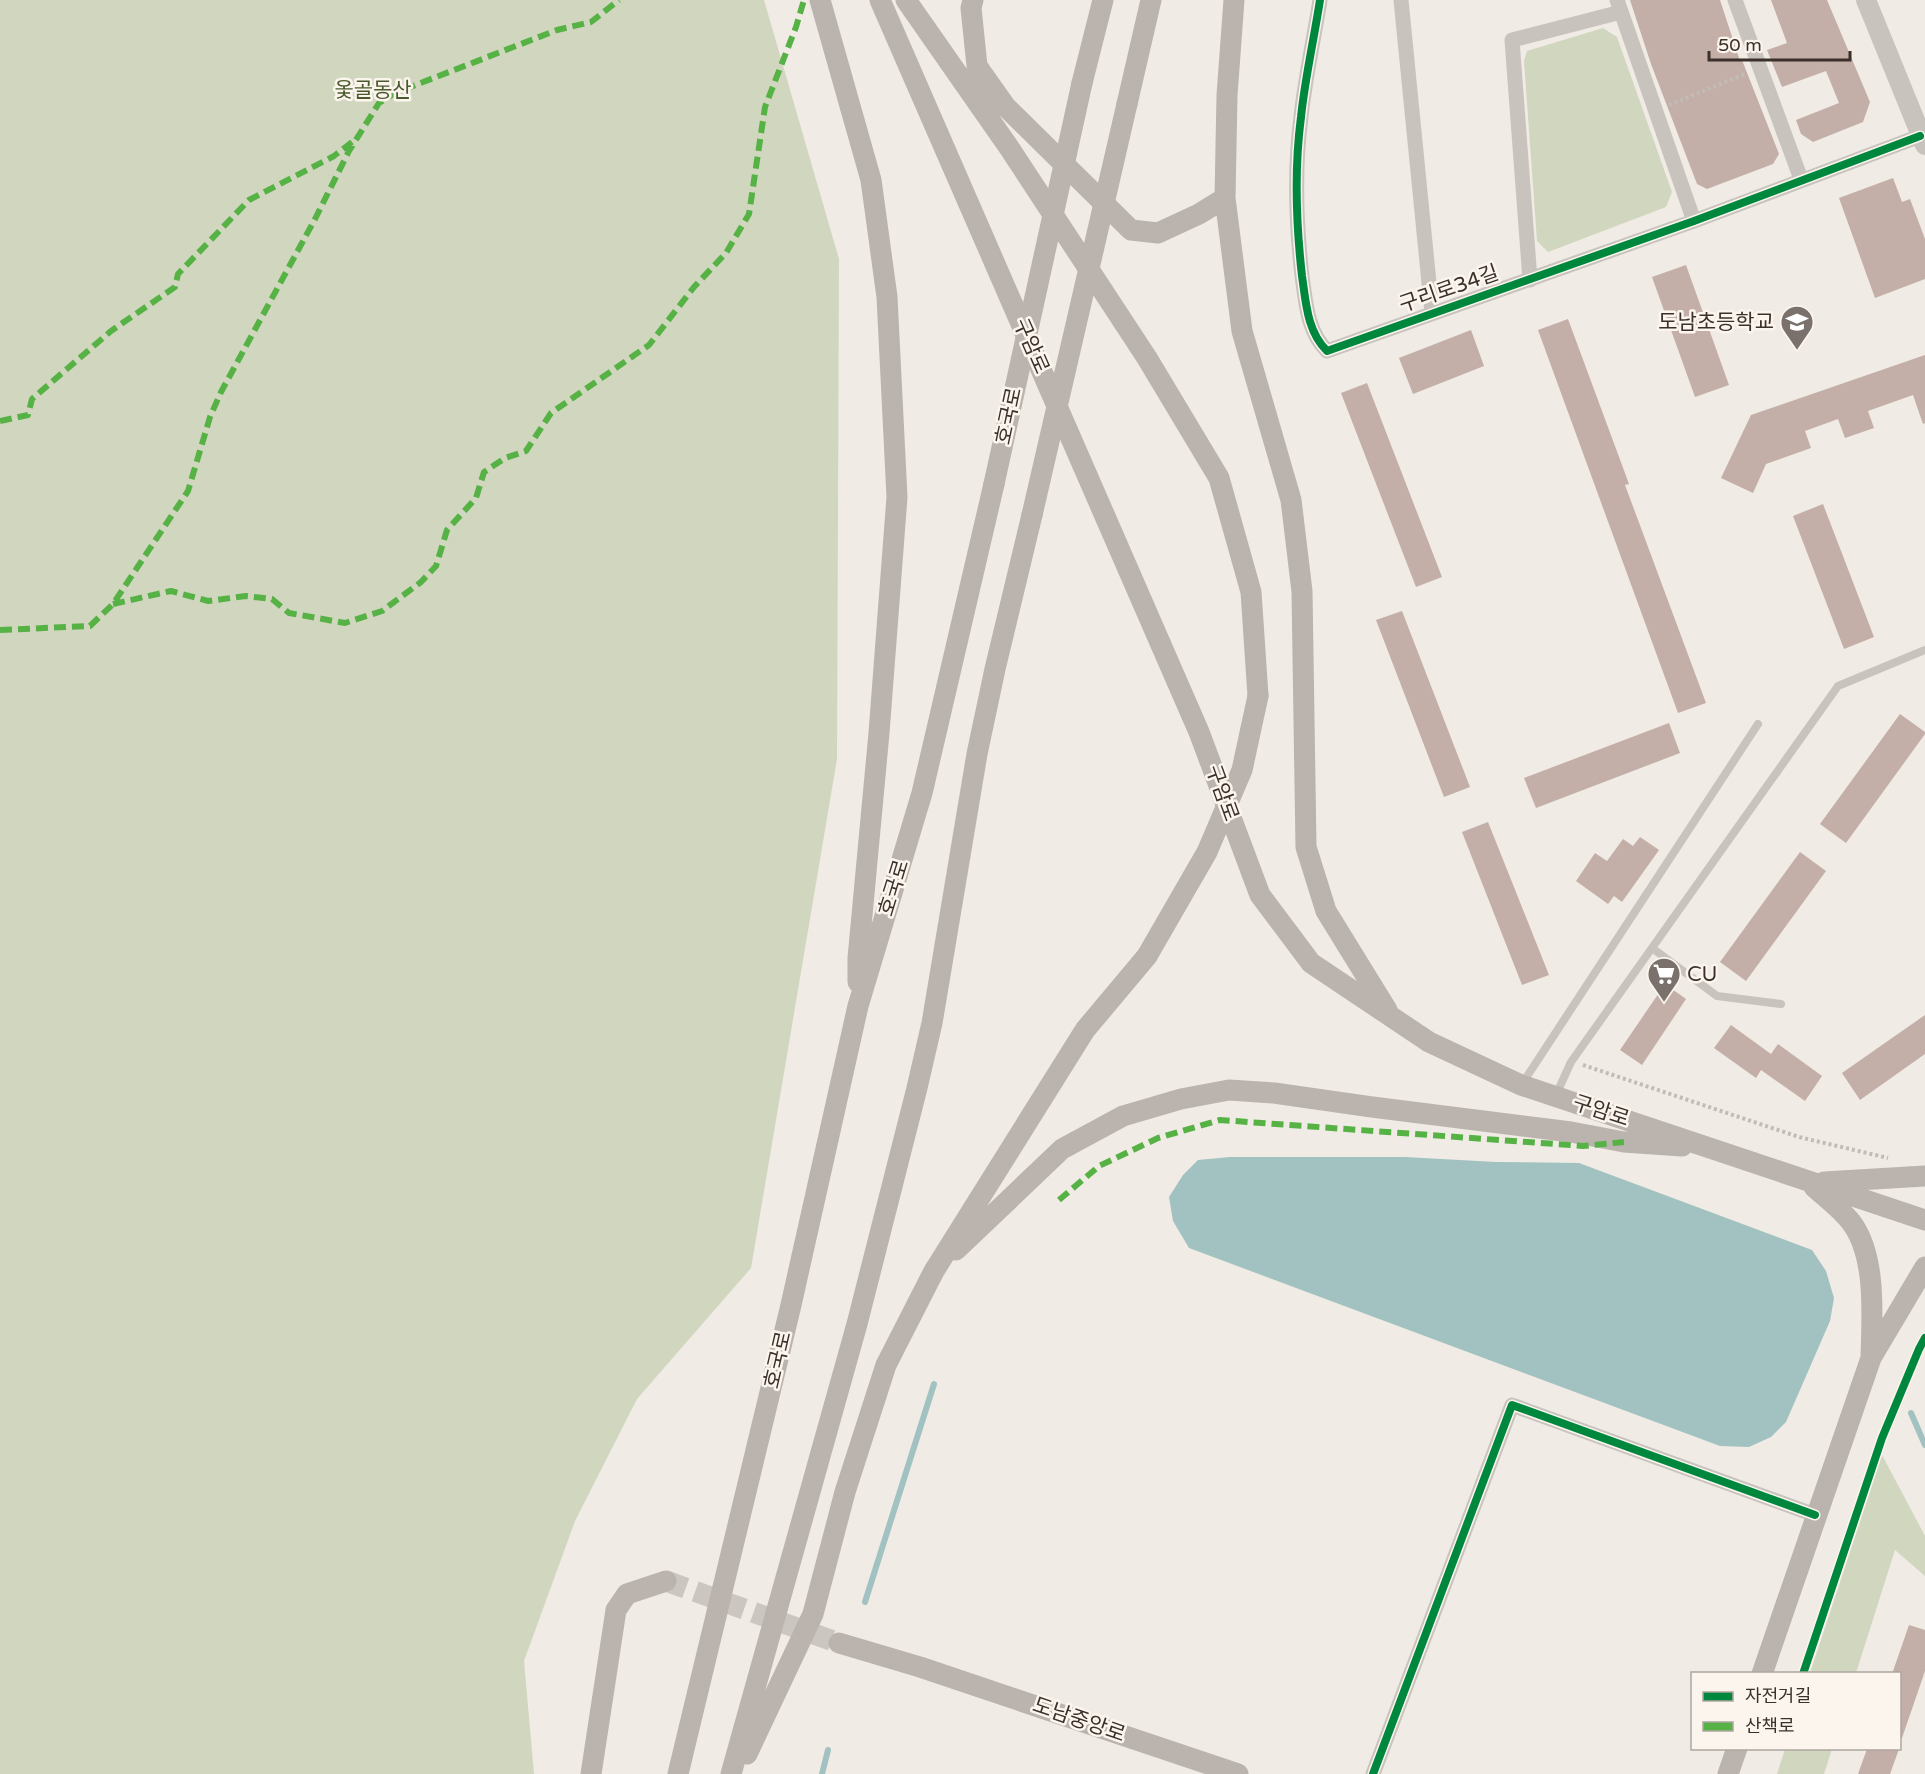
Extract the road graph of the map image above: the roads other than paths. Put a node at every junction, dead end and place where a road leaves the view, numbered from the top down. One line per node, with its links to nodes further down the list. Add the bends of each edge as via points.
1 (820, 0): 23 (main road, via 871,180 887,297 897,497 858,958)
2 (880, 0): 24 (main road, 구암로, via 1199,732 1260,895 1311,963)
3 (906, 0): 32 (main road, bridge, via 1010,149 1147,358 1219,478 1251,592 1257,696 1242,770 1207,852 1147,956 1085,1030)
4 (974, 0): 15 (main road, via 971,8 977,66 1006,107 1131,230 1158,232)
5 (1103, 0): 23 (main road, 호국로, bridge, via 922,793)
6 (1151, 0): 41 (main road, 호국로, bridge, via 977,754 920,1077)
7 (1234, 0): 15 (main road)
8 (1320, 0): 18 (street, 구리로34길, via 1296,173 1306,311 1316,340 1328,351)
9 (1401, 0): 18 (street)
10 (1735, 0): 14 (street)
11 (1866, 0): 13 (street)
12 (1619, 6): 16 (street); 17 (street, via 1512,40)
13 (1922, 141): 14 (street, 구리로34길)
14 (1801, 179): 16 (street, 구리로34길)
15 (1225, 198): 24 (main road, via 1242,331 1291,500 1302,591 1306,847 1326,911)
16 (1694, 220): 17 (street, 구리로34길)
17 (1530, 280): 18 (street, 구리로34길)
18 (1432, 313)
19 (1925, 650): 21 (lane, via 1838,686)
20 (1758, 724): 25 (lane)
21 (1652, 948): 22 (lane, via 1717,996); 26 (lane, via 1571,1062)
22 (1781, 1004)
23 (858, 1006): 40 (main road, 호국로)
24 (1390, 1016): 25 (main road, 구암로, via 1430,1042)
25 (1521, 1085): 26 (main road, 구암로)
26 (1555, 1096): 27 (main road, 구암로)
27 (1714, 1149): 29 (main road, 구암로); 32 (main road, via 1624,1142 1229,1090 1124,1116 1062,1149)
28 (1925, 1176): 29 (main road)
29 (1809, 1182): 30 (main road, 구암로); 33 (main road, via 1852,1223 1867,1256 1872,1297)
30 (1925, 1220)
31 (1925, 1267): 33 (main road)
32 (934, 1271): 42 (main road, via 886,1365 845,1492 813,1614)
33 (1871, 1358): 34 (main road)
34 (1815, 1515): 37 (main road); 44 (street, via 1512,1405)
35 (666, 1581): 39 (main road, via 627,1594 616,1610)
36 (839, 1643): 43 (main road, 도남중앙로)
37 (1763, 1672)
38 (1737, 1750): 45 (main road)
39 (591, 1774)
40 (678, 1774)
41 (731, 1774)
42 (738, 1774)
43 (1238, 1774)
44 (1373, 1774)
45 (1728, 1774)

